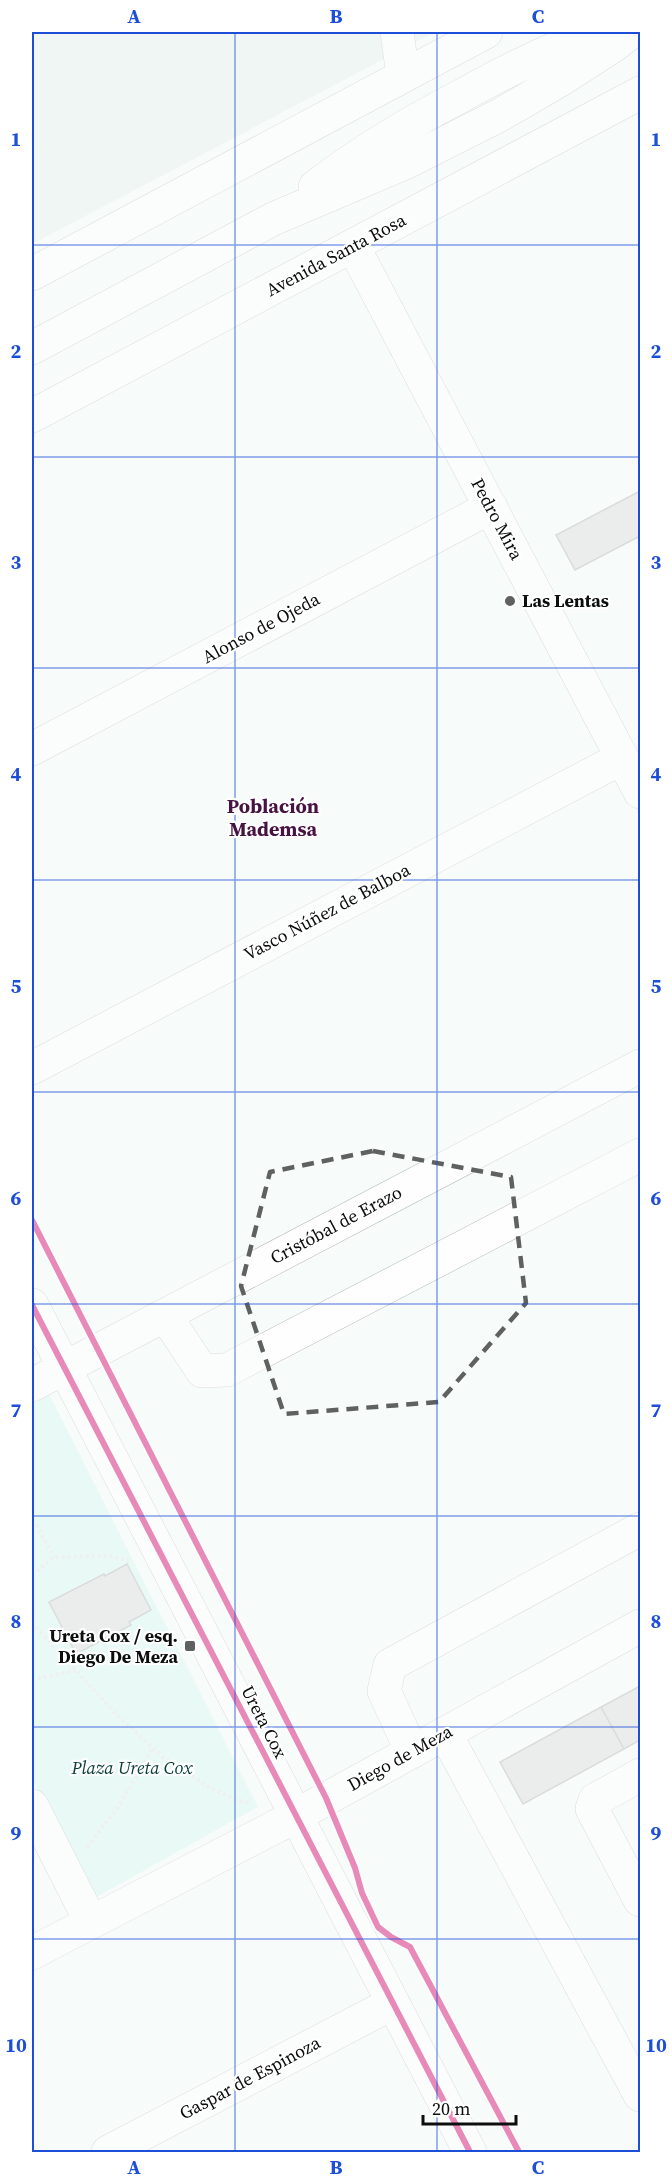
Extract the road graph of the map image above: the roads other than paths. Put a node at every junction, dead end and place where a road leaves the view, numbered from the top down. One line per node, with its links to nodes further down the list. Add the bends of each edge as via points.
1 (397, 32): 5 (street)
2 (486, 32): 5 (street)
3 (596, 32): 7 (street, via 528,60 430,112 325,179)
4 (631, 32): 7 (street, via 500,115 407,162)
5 (403, 76): 9 (street)
6 (640, 93): 8 (street, Avenida Santa Rosa)
7 (273, 219): 10 (street)
8 (353, 246): 11 (street, Avenida Santa Rosa); 12 (street, Pedro Mira)
9 (32, 274)
10 (32, 348)
11 (32, 416)
12 (491, 507): 13 (street, Alonso de Ojeda); 14 (street, Pedro Mira)
13 (32, 749)
14 (622, 758): 15 (street, Pedro Mira); 17 (street, Vasco Núñez de Balboa)
15 (640, 792)
16 (640, 1066): 20 (street, Cristóbal de Erazo)
17 (32, 1068)
18 (640, 1155): 20 (street, via 227,1370 202,1371)
19 (32, 1305): 21 (street, Ureta Cox)
20 (165, 1315): 21 (street, Cristóbal de Erazo)
21 (64, 1368): 22 (street, Cristóbal de Erazo); 29 (street, Ureta Cox)
22 (32, 1385)
23 (640, 1529): 26 (street, via 390,1665 384,1691)
24 (640, 1626): 25 (street, Diego de Meza)
25 (445, 1733): 26 (street, Diego de Meza); 34 (street)
26 (412, 1752): 29 (street, Diego de Meza)
27 (640, 1775): 30 (street, via 595,1800 592,1809)
28 (32, 1806): 31 (street)
29 (296, 1815): 31 (street, Diego de Meza); 33 (street, Ureta Cox)
30 (640, 1900)
31 (91, 1922): 32 (street, Diego de Meza)
32 (32, 1953)
33 (393, 2003): 35 (street, Gaspar de Espinoza); 36 (street, Ureta Cox)
34 (640, 2095)
35 (108, 2152)
36 (470, 2152)

